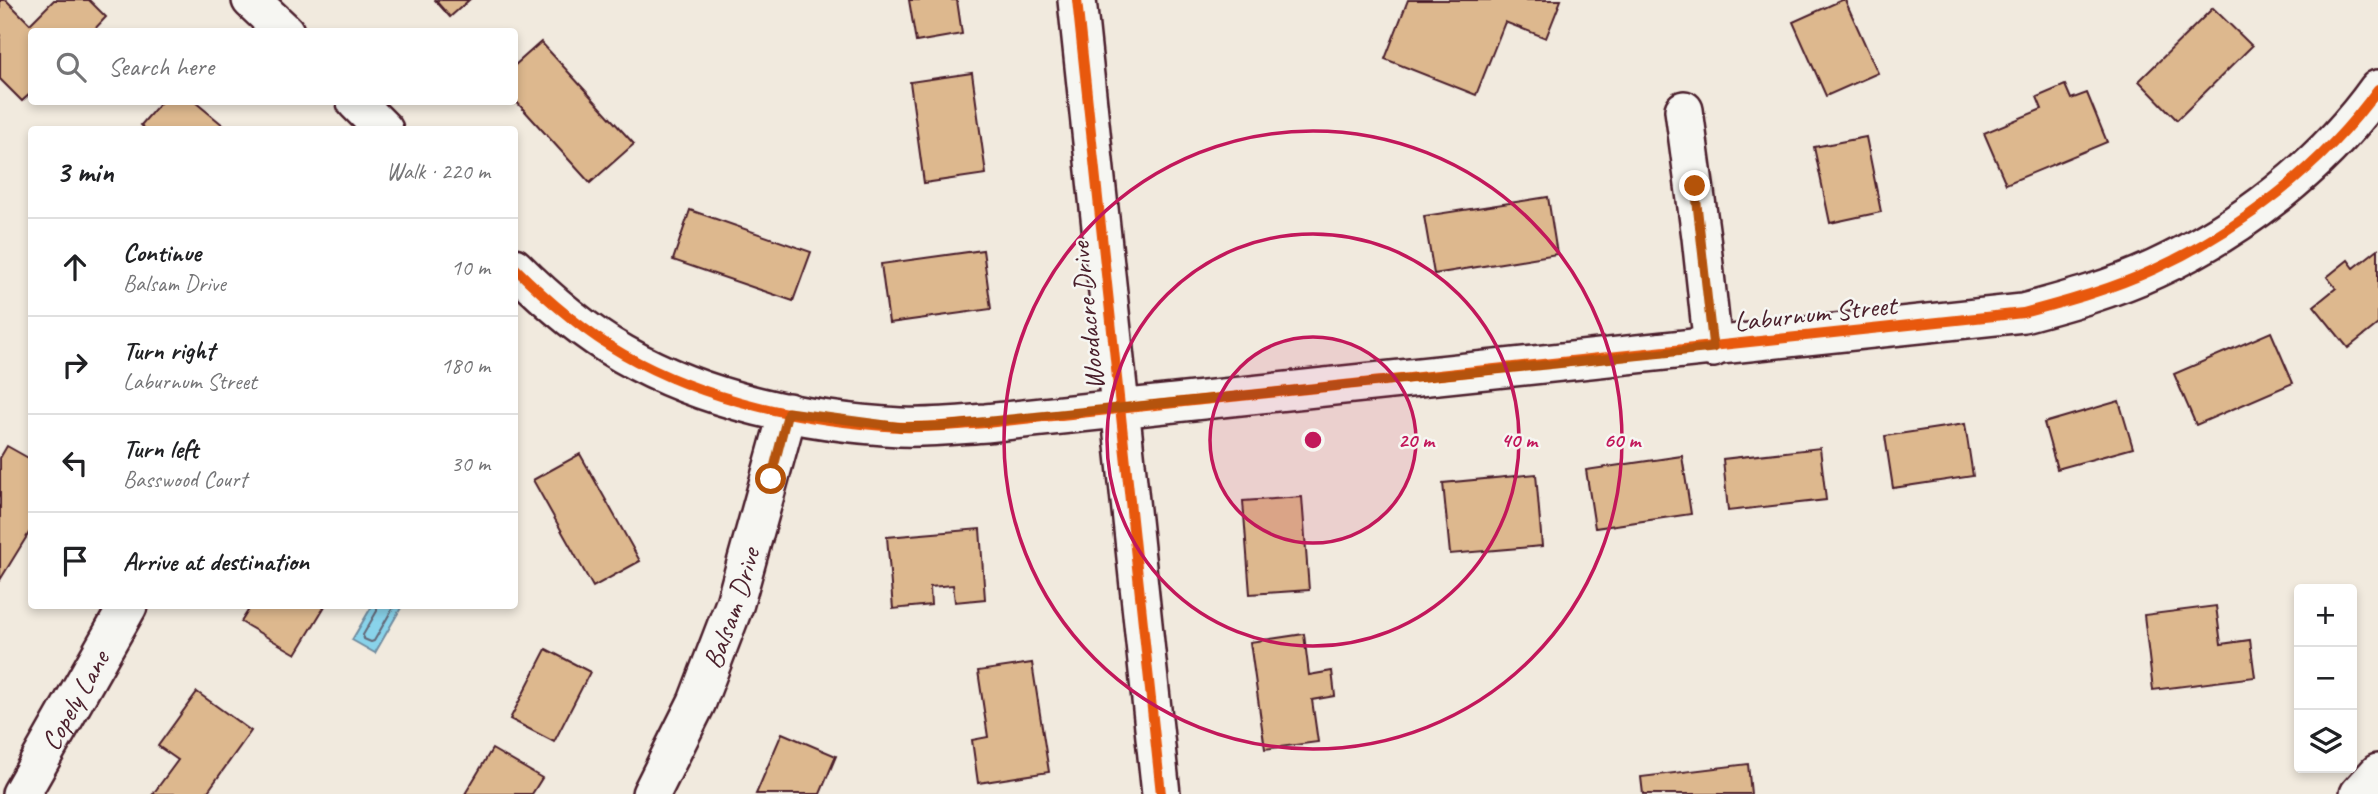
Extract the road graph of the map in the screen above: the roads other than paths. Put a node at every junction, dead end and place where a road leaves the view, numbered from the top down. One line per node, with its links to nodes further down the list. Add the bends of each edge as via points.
1 (251, 0): 3 (street)
2 (1077, 0): 10 (street, Woodacre Drive)
3 (281, 28)
4 (2378, 89): 9 (street, Laburnum Street, via 2321,154 2271,198 2213,239 2091,295 2023,313)
5 (359, 105): 7 (street)
6 (1684, 110): 9 (street)
7 (380, 126)
8 (518, 271): 11 (street, Laburnum Street, via 588,332 624,355 702,390)
9 (1713, 348): 10 (street, Laburnum Street)
10 (1119, 409): 11 (street, Laburnum Street, via 901,427); 16 (street, Woodacre Drive)
11 (788, 412): 15 (street, Balsam Drive, via 735,603 697,702)
12 (126, 609): 14 (street, Copely Lane)
13 (2378, 773): 17 (street)
14 (21, 794)
15 (651, 794)
16 (1161, 794)
17 (2359, 794)

